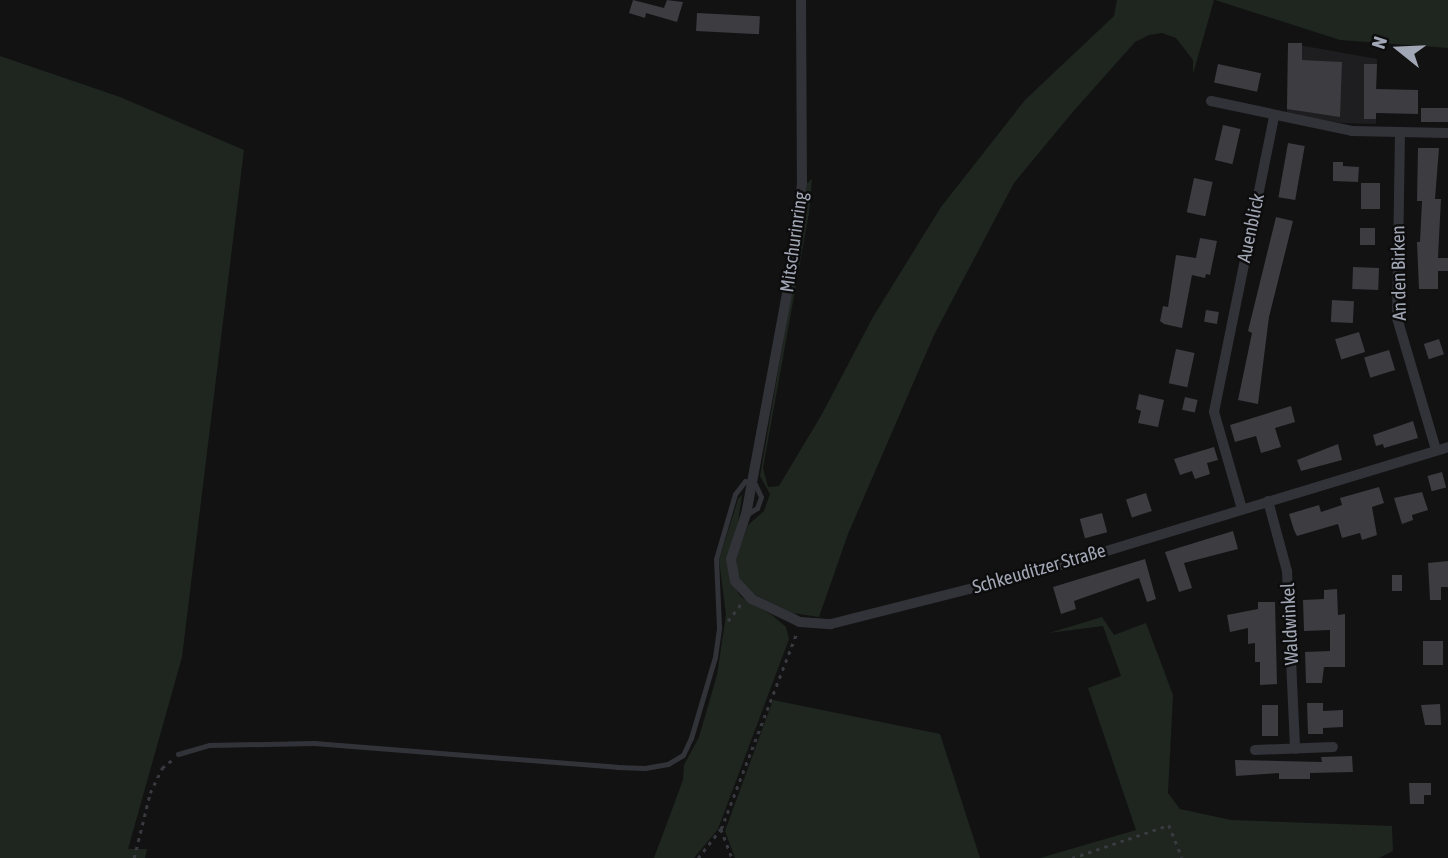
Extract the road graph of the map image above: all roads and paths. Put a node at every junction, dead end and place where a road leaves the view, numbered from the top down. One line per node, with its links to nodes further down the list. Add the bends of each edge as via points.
1 (801, 0): 8 (street, Mitschurinring, via 800,216)
2 (1211, 101): 3 (street)
3 (1275, 116): 4 (street, via 1341,130); 10 (street, Auenblick, via 1214,412)
4 (1400, 132): 5 (street); 7 (street, An den Birken, via 1397,318)
5 (1448, 133)
6 (1448, 447): 7 (street, Schkeuditzer Straße)
7 (1436, 450): 9 (street, Schkeuditzer Straße)
8 (750, 482): 11 (street, via 731,568); 13 (lane, via 741,485 736,494 718,550)
9 (1268, 501): 10 (street, Schkeuditzer Straße); 15 (street, Waldwinkel, via 1287,571)
10 (1242, 509): 12 (street, Schkeuditzer Straße, via 1044,570 831,624)
11 (746, 595): 12 (street, Schkeuditzer Straße); 13 (path, via 737,611)
12 (800, 622): 18 (path)
13 (719, 626): 17 (lane, via 715,657 691,738 682,755 668,764 617,767 314,743 209,745)
14 (1333, 747): 15 (street)
15 (1295, 749): 16 (street)
16 (1255, 750)
17 (178, 754): 19 (path, via 162,768 150,793)
18 (721, 830): 20 (path); 21 (path)
19 (134, 858)
20 (698, 858)
21 (732, 858)
22 (1072, 858): 23 (path, via 1169,825)
23 (1182, 858)

